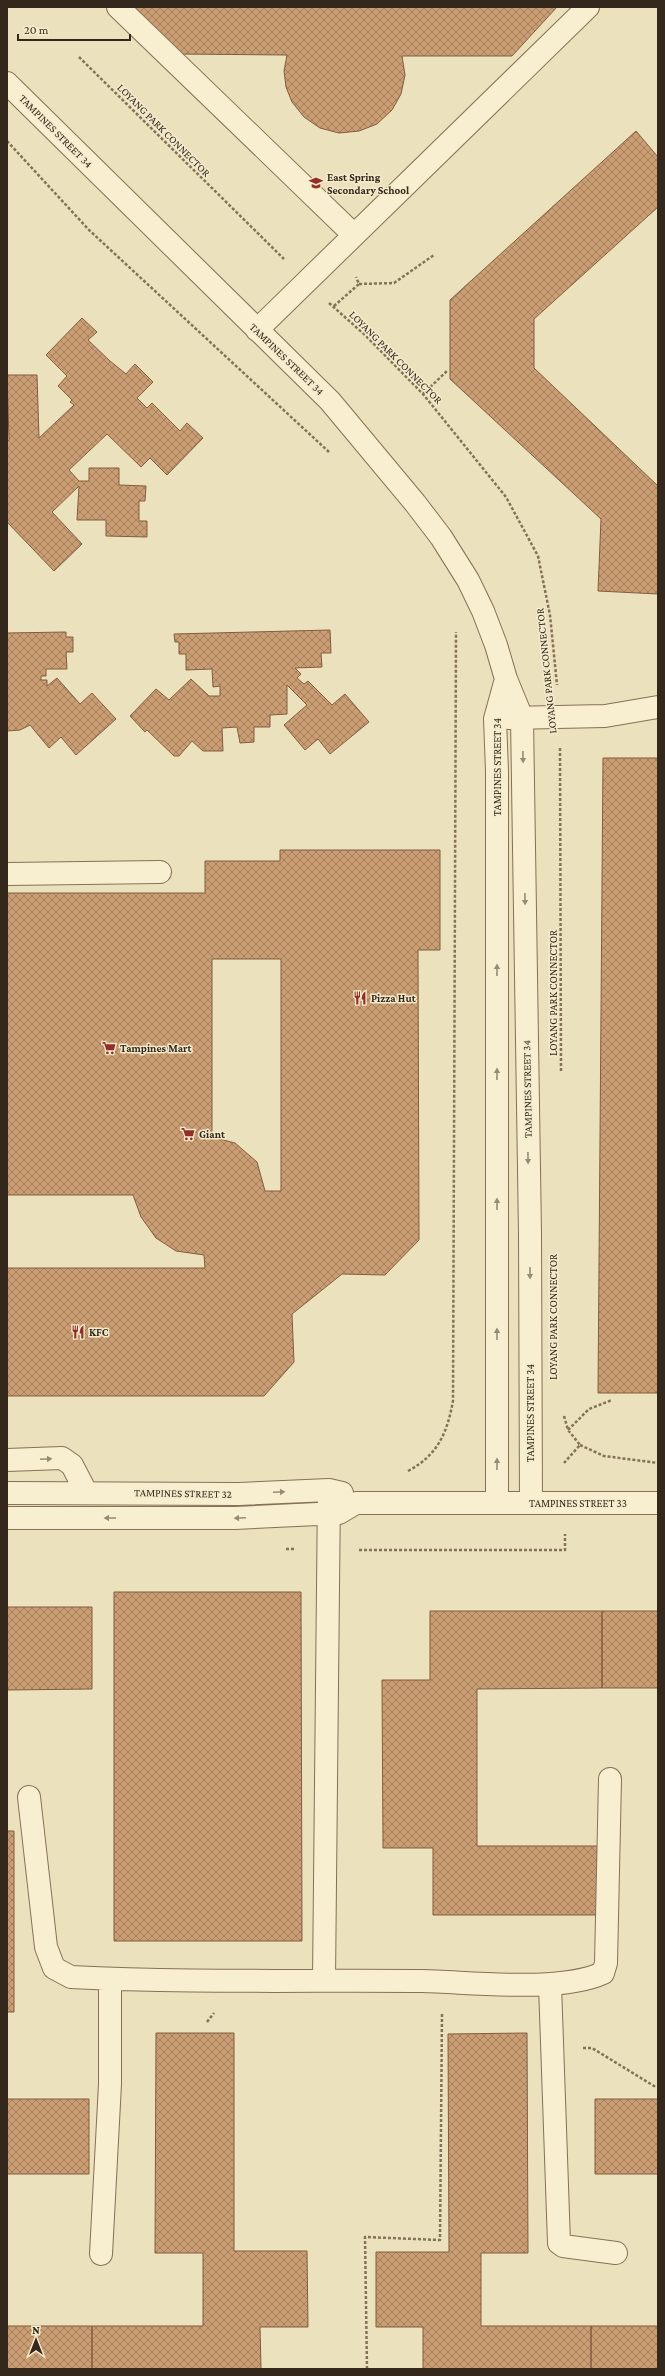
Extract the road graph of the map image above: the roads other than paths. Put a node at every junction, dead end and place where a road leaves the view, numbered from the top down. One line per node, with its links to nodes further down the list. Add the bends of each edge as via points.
1 (118, 7): 4 (street)
2 (588, 7): 4 (street)
3 (7, 83): 5 (street, TAMPINES STREET 34)
4 (354, 235): 5 (street)
5 (257, 330): 6 (street, TAMPINES STREET 34, via 330,401 441,537 468,580 483,611)
6 (506, 679): 8 (street, TAMPINES STREET 34); 9 (street, TAMPINES STREET 34)
7 (658, 707): 9 (street, via 605,716)
8 (495, 718): 9 (street); 10 (street, TAMPINES STREET 34)
9 (522, 718): 11 (street, TAMPINES STREET 34, one-way to 11)
10 (497, 860): 11 (street); 15 (street, TAMPINES STREET 34, one-way to 10)
11 (524, 860): 14 (street, TAMPINES STREET 34, one-way to 14)
12 (160, 872): 13 (street)
13 (7, 874)
14 (526, 1007): 15 (street); 20 (street, TAMPINES STREET 34, one-way to 20)
15 (496, 1009): 22 (street, TAMPINES STREET 34, one-way to 15)
16 (7, 1460): 18 (street, one-way to 18, via 62,1458 72,1465)
17 (328, 1490): 18 (street, TAMPINES STREET 32, one-way to 17, via 239,1494); 21 (street, TAMPINES STREET 32, via 338,1491); 24 (street)
18 (86, 1492): 19 (street, TAMPINES STREET 32)
19 (7, 1493)
20 (531, 1502): 22 (street, TAMPINES STREET 33); 23 (street, TAMPINES STREET 33)
21 (356, 1503): 22 (street); 24 (street, via 338,1513)
22 (497, 1503)
23 (658, 1503)
24 (328, 1513): 25 (street, one-way to 25, via 235,1518); 29 (street)
25 (7, 1518)
26 (610, 1779): 30 (street, via 606,1963 603,1973 595,1977)
27 (29, 1797): 28 (street, via 46,1947 54,1968 71,1977)
28 (110, 1979): 29 (street, via 238,1982); 32 (street, via 110,2084)
29 (324, 1980): 30 (street)
30 (550, 1985): 31 (street, via 559,2243 563,2246)
31 (616, 2253)
32 (100, 2254)

